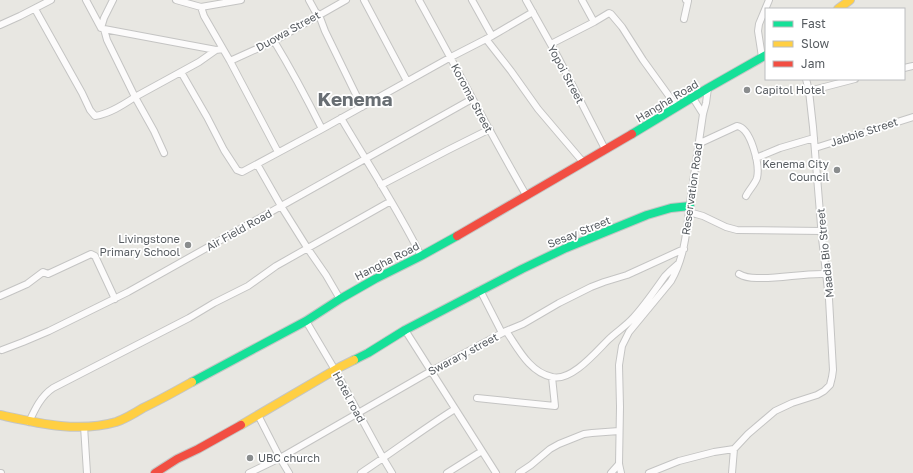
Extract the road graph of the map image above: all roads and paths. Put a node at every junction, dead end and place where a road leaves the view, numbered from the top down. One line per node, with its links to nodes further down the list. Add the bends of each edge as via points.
1 (51, 0): 17 (street)
2 (86, 0): 24 (street)
3 (113, 0): 24 (street, via 104,18)
4 (176, 0): 15 (street)
5 (241, 0): 15 (street)
6 (309, 0): 20 (street)
7 (346, 0): 20 (street, Duowa Street)
8 (364, 0): 35 (street)
9 (419, 0): 30 (street, Koroma Street)
10 (472, 0): 25 (street)
11 (526, 0): 19 (street, Yopoi Street)
12 (582, 0): 22 (street)
13 (686, 0): 21 (street, via 688,1)
14 (850, 0): 16 (main road)
15 (201, 7): 28 (street)
16 (839, 8)
17 (35, 9): 23 (street); 38 (street, via 94,116)
18 (765, 10): 29 (street, via 758,31)
19 (533, 12): 25 (street); 27 (street, Yopoi Street)
20 (319, 15): 26 (street, Duowa Street); 41 (street)
21 (684, 19)
22 (594, 22): 27 (street); 42 (street, via 608,13 612,14)
23 (0, 25)
24 (103, 28): 28 (street); 38 (street)
25 (489, 38): 30 (street); 56 (street, via 538,109)
26 (274, 41): 31 (street, Duowa Street); 46 (street)
27 (551, 44): 51 (street, Yopoi Street)
28 (220, 50): 31 (street); 32 (street)
29 (764, 56): 36 (main road, Hangha Road)
30 (451, 57): 35 (street); 40 (street, Koroma Street)
31 (230, 61): 52 (street)
32 (181, 72): 38 (street); 57 (street, via 237,170 242,172)
33 (806, 80): 37 (street, Maada Bio Street)
34 (852, 80): 37 (street)
35 (407, 81): 41 (street)
36 (708, 88): 39 (main road, Hangha Road); 43 (street, Reservation Road)
37 (809, 91): 48 (street, Maada Bio Street)
38 (135, 97): 53 (street)
39 (693, 98): 42 (main road, Hangha Road); 43 (street)
40 (472, 99): 47 (street, Koroma Street); 55 (street, Air Field Road)
41 (362, 107): 45 (street)
42 (677, 107): 51 (main road, Hangha Road)
43 (703, 114): 49 (street, Reservation Road)
44 (913, 117): 50 (street, Jabbie Street)
45 (341, 118): 46 (street); 55 (street)
46 (322, 129): 52 (street)
47 (490, 129): 58 (street); 59 (street, Koroma Street)
48 (814, 138): 50 (street, Maada Bio Street); 54 (street)
49 (698, 144): 54 (street, via 739,126 750,141); 63 (street, Reservation Road)
50 (815, 148): 64 (street, Maada Bio Street)
51 (604, 150): 56 (main road, Hangha Road)
52 (278, 152): 57 (street)
53 (164, 153)
54 (756, 158): 60 (street, via 758,176)
55 (365, 159): 58 (street); 62 (street, Air Field Road)
56 (583, 162): 59 (main road, Hangha Road)
57 (257, 164): 62 (street)
58 (380, 184): 61 (street)
59 (526, 195): 67 (main road, Hangha Road)
60 (746, 196)
61 (391, 201): 65 (street); 67 (street)
62 (282, 206): 65 (street); 73 (street, Air Field Road)
63 (690, 209): 64 (street, via 737,230); 66 (street, Reservation Road); 71 (main road, Sesay Street, via 671,208 656,212 522,268)
64 (822, 230): 70 (street, Maada Bio Street)
65 (308, 249): 74 (street); 89 (street, via 276,266 248,286 53,388 42,399)
66 (684, 249): 68 (street, Reservation Road); 78 (street, Swarary street, via 627,275 578,293)
67 (421, 256): 74 (main road, Hangha Road)
68 (679, 263): 76 (street); 79 (street, Reservation Road, via 671,281)
69 (738, 274): 70 (street, via 771,278)
70 (826, 274): 92 (street, Maada Bio Street, via 833,370 830,385 817,395 775,411)
71 (480, 290): 77 (main road, Sesay Street); 78 (street)
72 (0, 296): 73 (street, via 27,284 43,272 48,274 91,254 95,256)
73 (115, 299): 80 (street, Air Field Road)
74 (340, 299): 75 (main road, Hangha Road)
75 (306, 321): 81 (street, Hotel road); 90 (main road, Hangha Road, via 129,416 116,422)
76 (623, 327): 79 (street); 83 (street, via 586,362 565,376)
77 (405, 330): 81 (main road, Sesay Street); 82 (street)
78 (504, 332): 82 (street, Swarary street); 83 (street, via 528,363)
79 (629, 332): 91 (street, Reservation Road, via 619,359)
80 (2, 350)
81 (335, 370): 86 (street, Hotel road); 88 (main road, Sesay Street)
82 (432, 371): 85 (street); 86 (street, Swarary street)
83 (552, 377): 84 (street, via 555,406)
84 (477, 398)
85 (455, 409): 93 (street); 95 (street)
86 (358, 414): 94 (street, Swarary street); 95 (street, Hotel road)
87 (0, 415): 89 (main road, Hangha Road)
88 (258, 415): 94 (street); 98 (main road, Sesay Street)
89 (29, 422): 90 (main road, Hangha Road)
90 (84, 426): 97 (street)
91 (620, 431): 96 (street, Reservation Road); 105 (street, via 584,434 559,444)
92 (734, 449): 108 (street, via 679,461); 109 (street)
93 (482, 451): 103 (street); 104 (street)
94 (280, 458): 99 (street, Swarary street); 100 (street)
95 (383, 458): 101 (street); 102 (street, Hotel road)
96 (619, 464): 106 (street); 107 (street, Reservation Road)
97 (87, 473)
98 (155, 473)
99 (249, 473)
100 (289, 473)
101 (361, 473)
102 (392, 473)
103 (447, 473)
104 (496, 473)
105 (519, 473)
106 (611, 473)
107 (621, 473)
108 (650, 473)
109 (732, 473)

